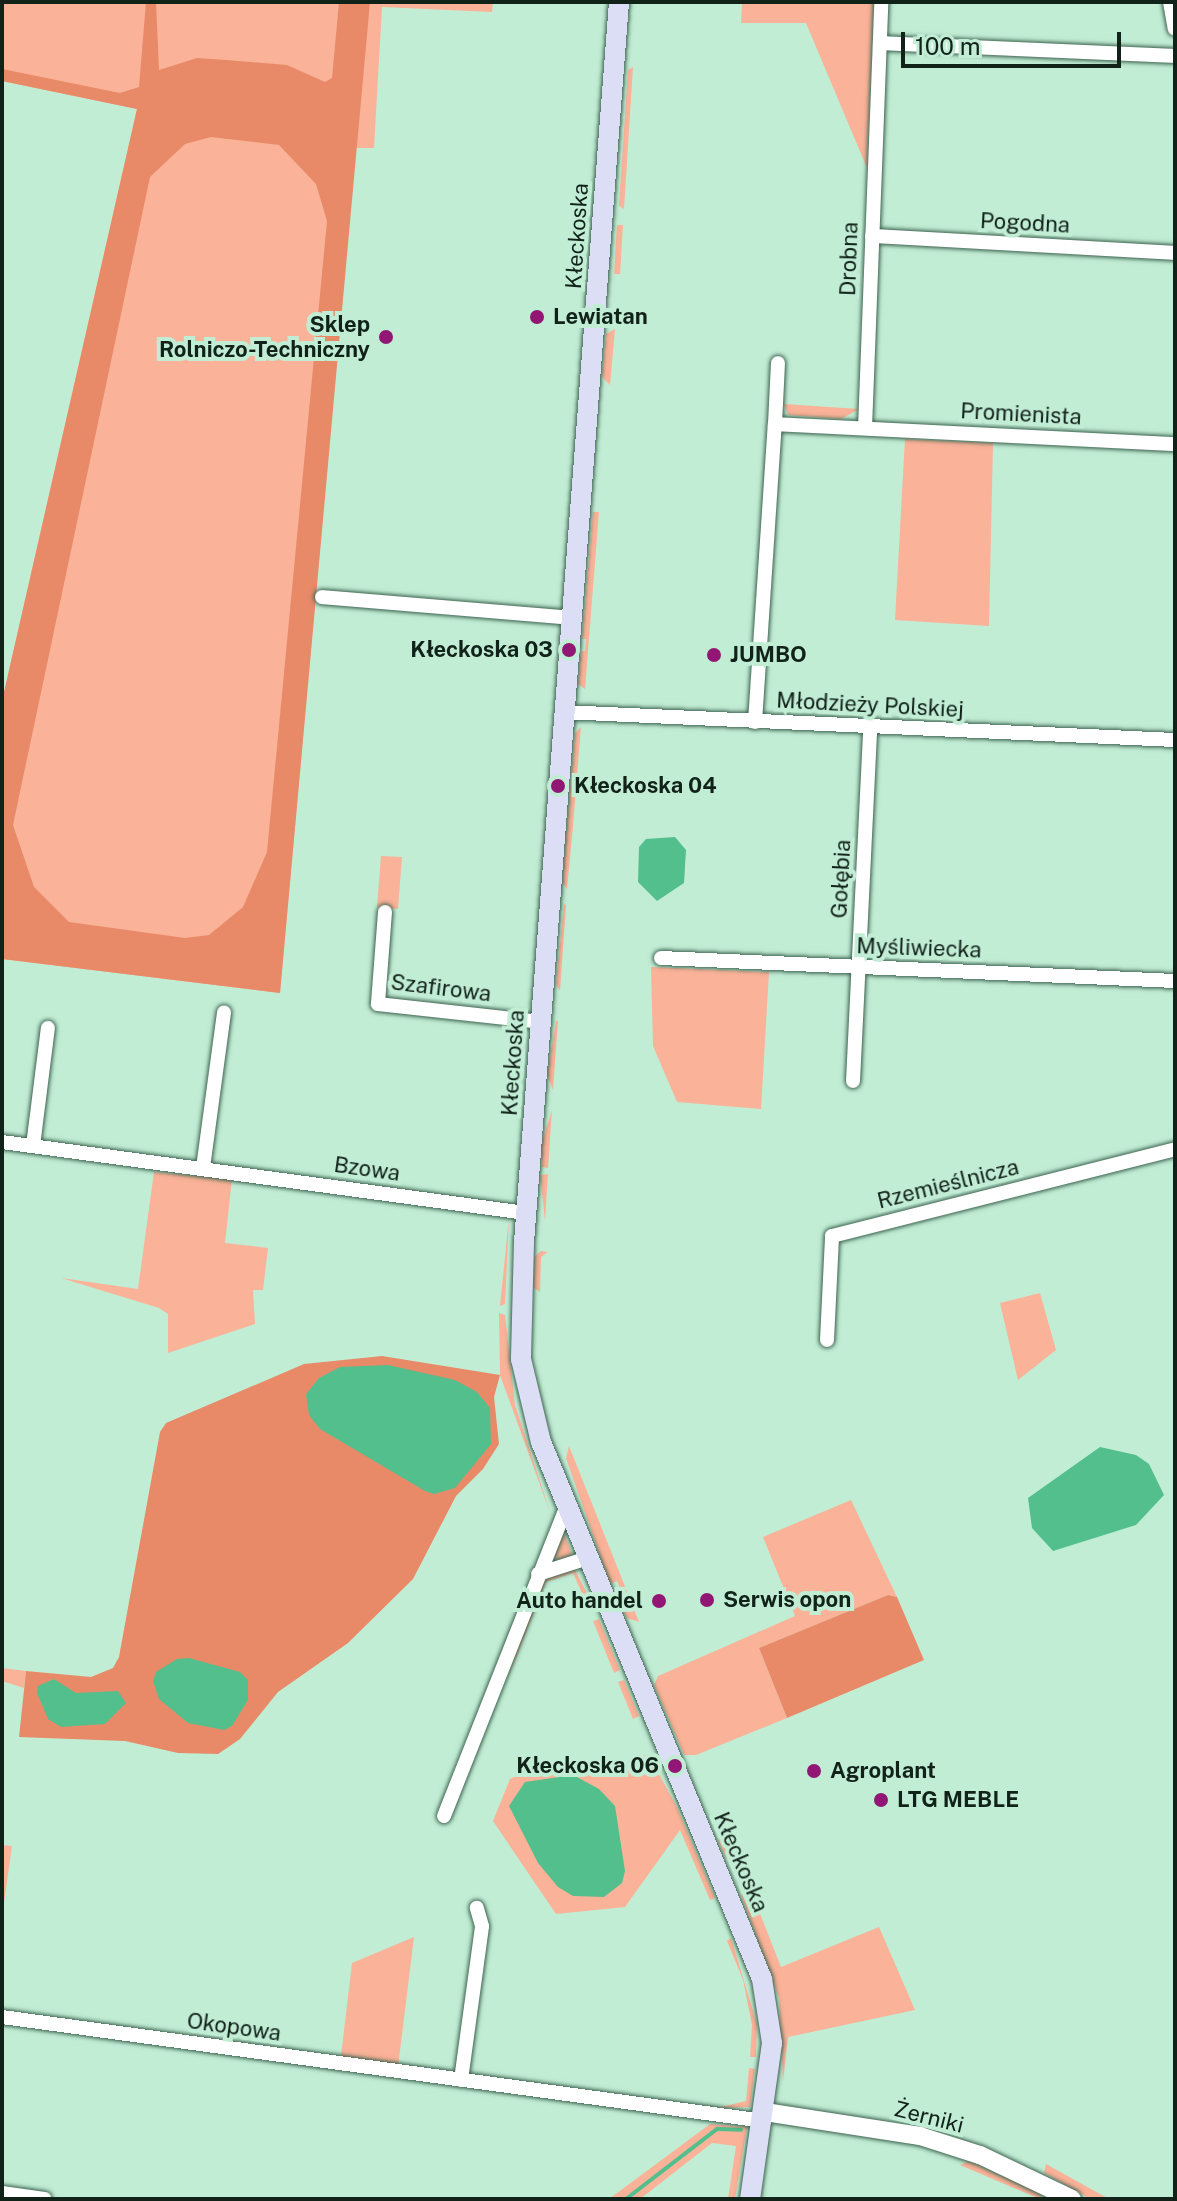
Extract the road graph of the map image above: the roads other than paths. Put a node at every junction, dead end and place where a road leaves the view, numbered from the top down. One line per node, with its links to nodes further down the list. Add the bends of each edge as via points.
1 (619, 2): 14 (main road, Kłeckoska)
2 (881, 2): 5 (street, Drobna)
3 (1170, 2): 4 (street)
4 (1175, 29)
5 (880, 43): 6 (street); 7 (street, Drobna)
6 (1175, 56)
7 (872, 236): 8 (street, Pogodna); 11 (street, Drobna)
8 (1175, 253)
9 (778, 363): 10 (street)
10 (775, 424): 11 (street); 16 (street)
11 (865, 428): 12 (street, Promienista)
12 (1175, 444)
13 (322, 597): 14 (street)
14 (572, 618): 15 (main road, Kłeckoska)
15 (563, 712): 16 (street, Młodzieży Polskiej); 24 (main road, Kłeckoska)
16 (755, 722): 17 (street, Młodzieży Polskiej)
17 (870, 728): 18 (street, Młodzieży Polskiej); 21 (street, Gołębia)
18 (1175, 740)
19 (385, 912): 24 (street, Szafirowa, via 378,1004)
20 (661, 958): 21 (street, Myśliwiecka)
21 (859, 967): 22 (street, Myśliwiecka); 26 (street, Gołębia)
22 (1175, 981)
23 (224, 1012): 30 (street)
24 (540, 1022): 31 (main road, Kłeckoska)
25 (48, 1028): 28 (street)
26 (853, 1081)
27 (2, 1142): 28 (street, Bzowa)
28 (33, 1146): 30 (street, Bzowa)
29 (1175, 1149): 32 (street, Rzemieślnicza, via 832,1236)
30 (203, 1168): 31 (street, Bzowa)
31 (526, 1213): 33 (main road, Kłeckoska, via 519,1316 522,1372 541,1442)
32 (827, 1340)
33 (567, 1506): 34 (main road, Kłeckoska); 35 (street)
34 (588, 1558): 35 (street); 40 (main road, Kłeckoska, via 762,1979 772,2043)
35 (538, 1574): 36 (street)
36 (444, 1816)
37 (477, 1908): 39 (street, via 482,1926)
38 (2, 2017): 39 (street, Okopowa)
39 (461, 2080): 40 (street, Okopowa)
40 (764, 2116): 43 (main road, Kłeckoska); 44 (street, Żerniki, via 920,2136 980,2155)
41 (2, 2193): 42 (street)
42 (45, 2199)
43 (750, 2199)
44 (1072, 2199)

